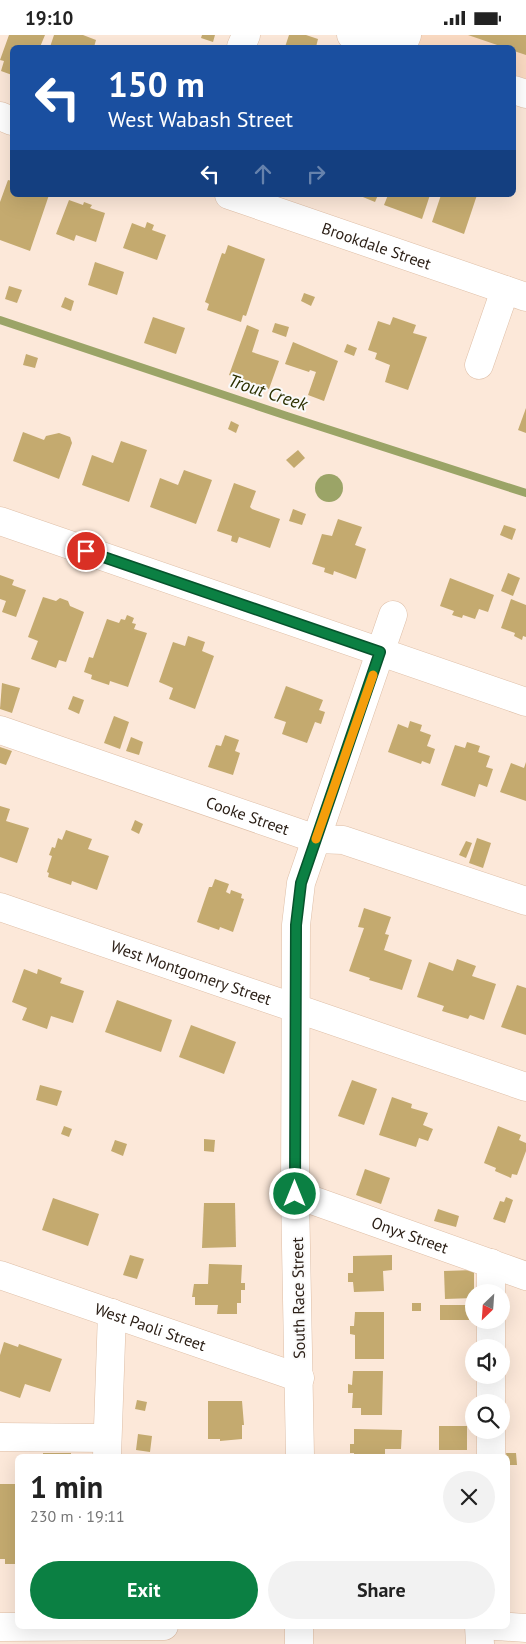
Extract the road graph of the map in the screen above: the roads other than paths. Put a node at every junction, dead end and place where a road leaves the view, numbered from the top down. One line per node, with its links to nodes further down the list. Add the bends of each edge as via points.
1 (351, 35): 2 (street)
2 (381, 45)
3 (235, 197): 4 (street, Brookdale Street)
4 (515, 293): 5 (street)
5 (479, 365)
6 (0, 521): 8 (street)
7 (393, 615): 8 (street, South Race Street)
8 (380, 652): 9 (street); 11 (street, South Race Street)
9 (526, 701)
10 (0, 729): 11 (street, Cooke Street)
11 (316, 839): 12 (street, Cooke Street, via 343,840); 14 (street, South Race Street, via 301,883 296,925)
12 (526, 901)
13 (0, 907): 14 (street, West Montgomery Street)
14 (296, 1007): 15 (street, West Montgomery Street); 16 (street, South Race Street)
15 (526, 1087)
16 (295, 1194): 17 (street, Onyx Street); 22 (street, South Race Street)
17 (491, 1263): 19 (street, Onyx Street); 20 (street)
18 (0, 1275): 21 (street, West Paoli Street)
19 (526, 1276)
20 (491, 1284)
21 (112, 1313): 22 (street, West Paoli Street); 25 (street)
22 (300, 1378): 26 (street, South Race Street)
23 (0, 1437): 25 (street)
24 (491, 1439): 27 (street)
25 (107, 1447)
26 (300, 1454)
27 (491, 1454)
28 (0, 1627): 29 (street)
29 (15, 1627)
30 (510, 1627): 31 (street)
31 (526, 1628)
32 (110, 1629): 35 (street)
33 (299, 1629): 36 (street)
34 (479, 1629): 37 (street)
35 (110, 1644)
36 (299, 1644)
37 (480, 1644)

